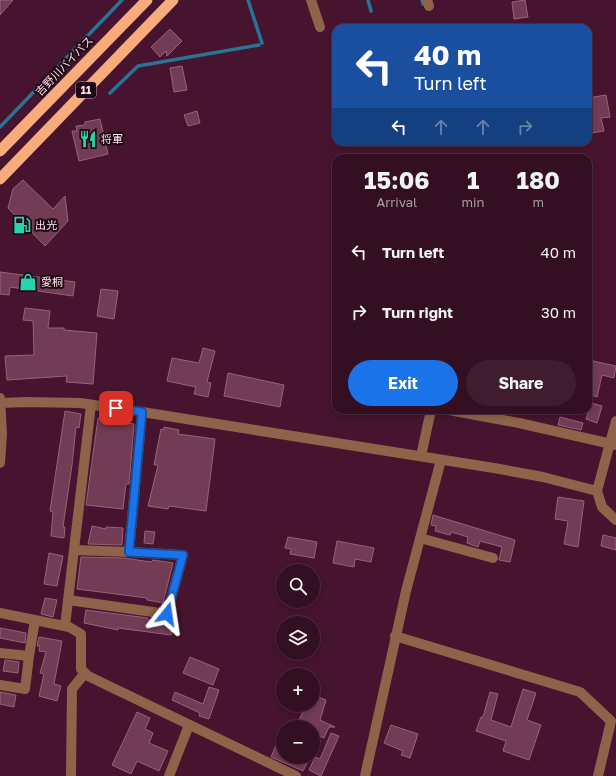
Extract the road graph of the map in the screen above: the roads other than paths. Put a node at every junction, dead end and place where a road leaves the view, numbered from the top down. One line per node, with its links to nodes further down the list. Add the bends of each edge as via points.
1 (147, 0): 5 (highway, 吉野川バイパス / 11)
2 (173, 0): 6 (highway, 11)
3 (311, 0): 4 (street)
4 (320, 28)
5 (0, 151)
6 (0, 179)
7 (0, 402): 8 (street); 16 (street)
8 (91, 405): 9 (street); 20 (street)
9 (142, 412): 14 (street); 21 (street)
10 (430, 414): 14 (street)
11 (470, 414): 13 (street)
12 (616, 421): 13 (street)
13 (612, 444): 17 (street)
14 (421, 456): 15 (street)
15 (441, 460): 17 (street, via 543,477); 19 (street)
16 (0, 463)
17 (597, 491): 18 (street, via 602,507)
18 (616, 520)
19 (420, 538): 22 (street); 27 (street)
20 (74, 550): 21 (street); 23 (street)
21 (129, 552): 23 (street, via 183,555 167,614)
22 (493, 558)
23 (68, 600): 26 (street)
24 (0, 614): 25 (street)
25 (35, 620): 26 (street); 29 (street)
26 (65, 626): 30 (street, via 81,634 81,669)
27 (395, 636): 36 (street); 37 (street, via 580,692 611,721)
28 (0, 653): 29 (street)
29 (29, 656): 31 (street, via 25,689)
30 (85, 672): 32 (street, via 88,676); 33 (street, via 72,689)
31 (0, 684)
32 (189, 725): 34 (street); 35 (street)
33 (71, 776)
34 (169, 776)
35 (296, 776)
36 (364, 776)
37 (598, 776)

